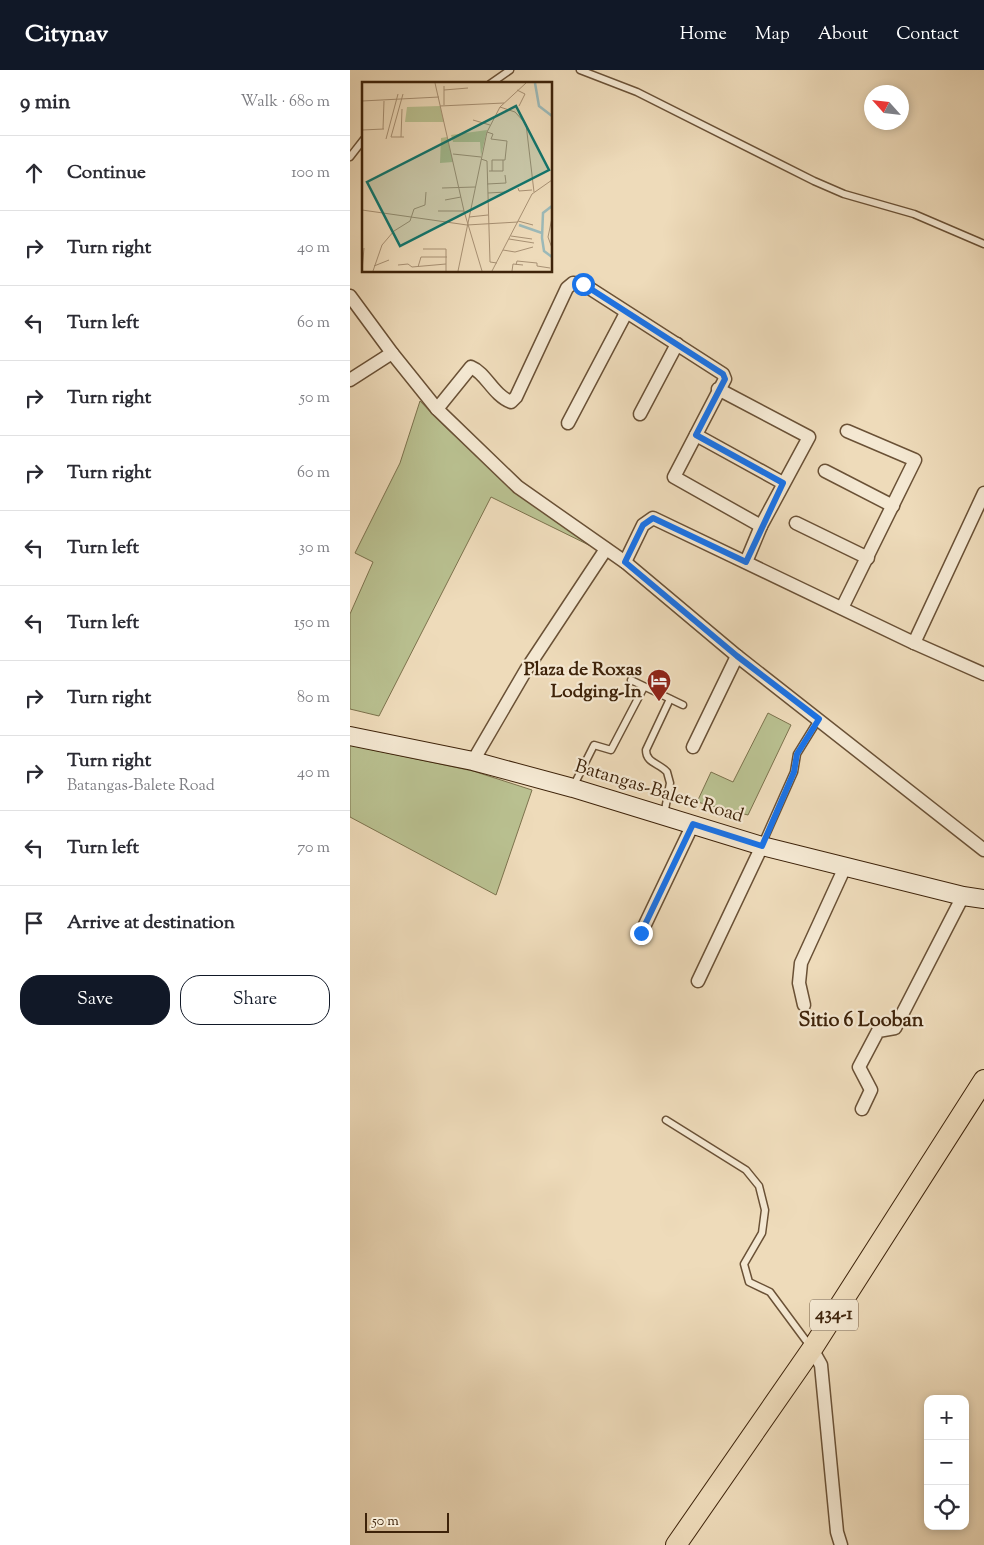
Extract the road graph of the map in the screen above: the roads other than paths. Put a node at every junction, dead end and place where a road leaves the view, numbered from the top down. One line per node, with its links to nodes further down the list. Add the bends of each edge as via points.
1 (510, 70): 3 (lane)
2 (580, 70): 6 (lane, via 637,92 844,194 914,214)
3 (493, 82)
4 (362, 141): 5 (lane)
5 (350, 157)
6 (984, 244)
7 (350, 296): 10 (street)
8 (626, 313): 9 (street); 13 (street, via 583,284 573,283 567,288 511,402 471,368); 15 (street)
9 (677, 344): 12 (street, via 723,374 725,379); 14 (street)
10 (392, 353): 11 (street); 13 (street)
11 (350, 380)
12 (718, 389): 17 (street); 19 (street, via 809,437)
13 (437, 409): 24 (street, via 518,487)
14 (640, 414)
15 (568, 423)
16 (847, 431): 21 (street, via 914,460)
17 (696, 435): 19 (street); 23 (street, via 674,477)
18 (825, 471): 21 (street)
19 (783, 483): 23 (street)
20 (984, 493): 29 (street)
21 (893, 506): 25 (street)
22 (796, 522): 25 (street)
23 (761, 526): 27 (street)
24 (606, 549): 26 (street); 39 (street, via 521,678)
25 (868, 558): 28 (street)
26 (625, 562): 27 (street, via 643,525 653,518); 30 (street)
27 (746, 562): 28 (street)
28 (842, 608): 29 (street)
29 (914, 643): 31 (street)
30 (737, 656): 36 (street); 38 (street)
31 (984, 674)
32 (631, 680): 33 (lane)
33 (644, 686): 34 (lane); 40 (lane, via 611,750 594,745)
34 (670, 699): 35 (lane); 41 (lane, via 646,750 650,761 667,772 670,783)
35 (682, 705)
36 (819, 719): 43 (lane, via 797,754 794,772); 44 (street)
37 (350, 736): 39 (main road, Batangas-Balete Road)
38 (693, 747)
39 (472, 761): 40 (main road, Batangas-Balete Road)
40 (573, 788): 41 (main road, Batangas-Balete Road)
41 (664, 816): 42 (main road, Batangas-Balete Road)
42 (693, 824): 43 (main road, Batangas-Balete Road); 48 (street)
43 (762, 846): 45 (main road, Batangas-Balete Road); 49 (street)
44 (984, 850)
45 (845, 867): 46 (main road, Batangas-Balete Road); 50 (street, via 801,963 799,984)
46 (963, 896): 47 (main road, Batangas-Balete Road); 52 (street, via 895,1028 878,1031 859,1067 871,1090)
47 (984, 899)
48 (641, 933)
49 (698, 981)
50 (804, 1005)
51 (984, 1080): 54 (main road, 434-1)
52 (862, 1109)
53 (666, 1120): 54 (lane, via 746,1170 759,1186 765,1210 762,1233 744,1264 750,1282 770,1292)
54 (812, 1350): 55 (main road, 434-1); 56 (street, via 821,1365 837,1532)
55 (676, 1545)
56 (841, 1545)

